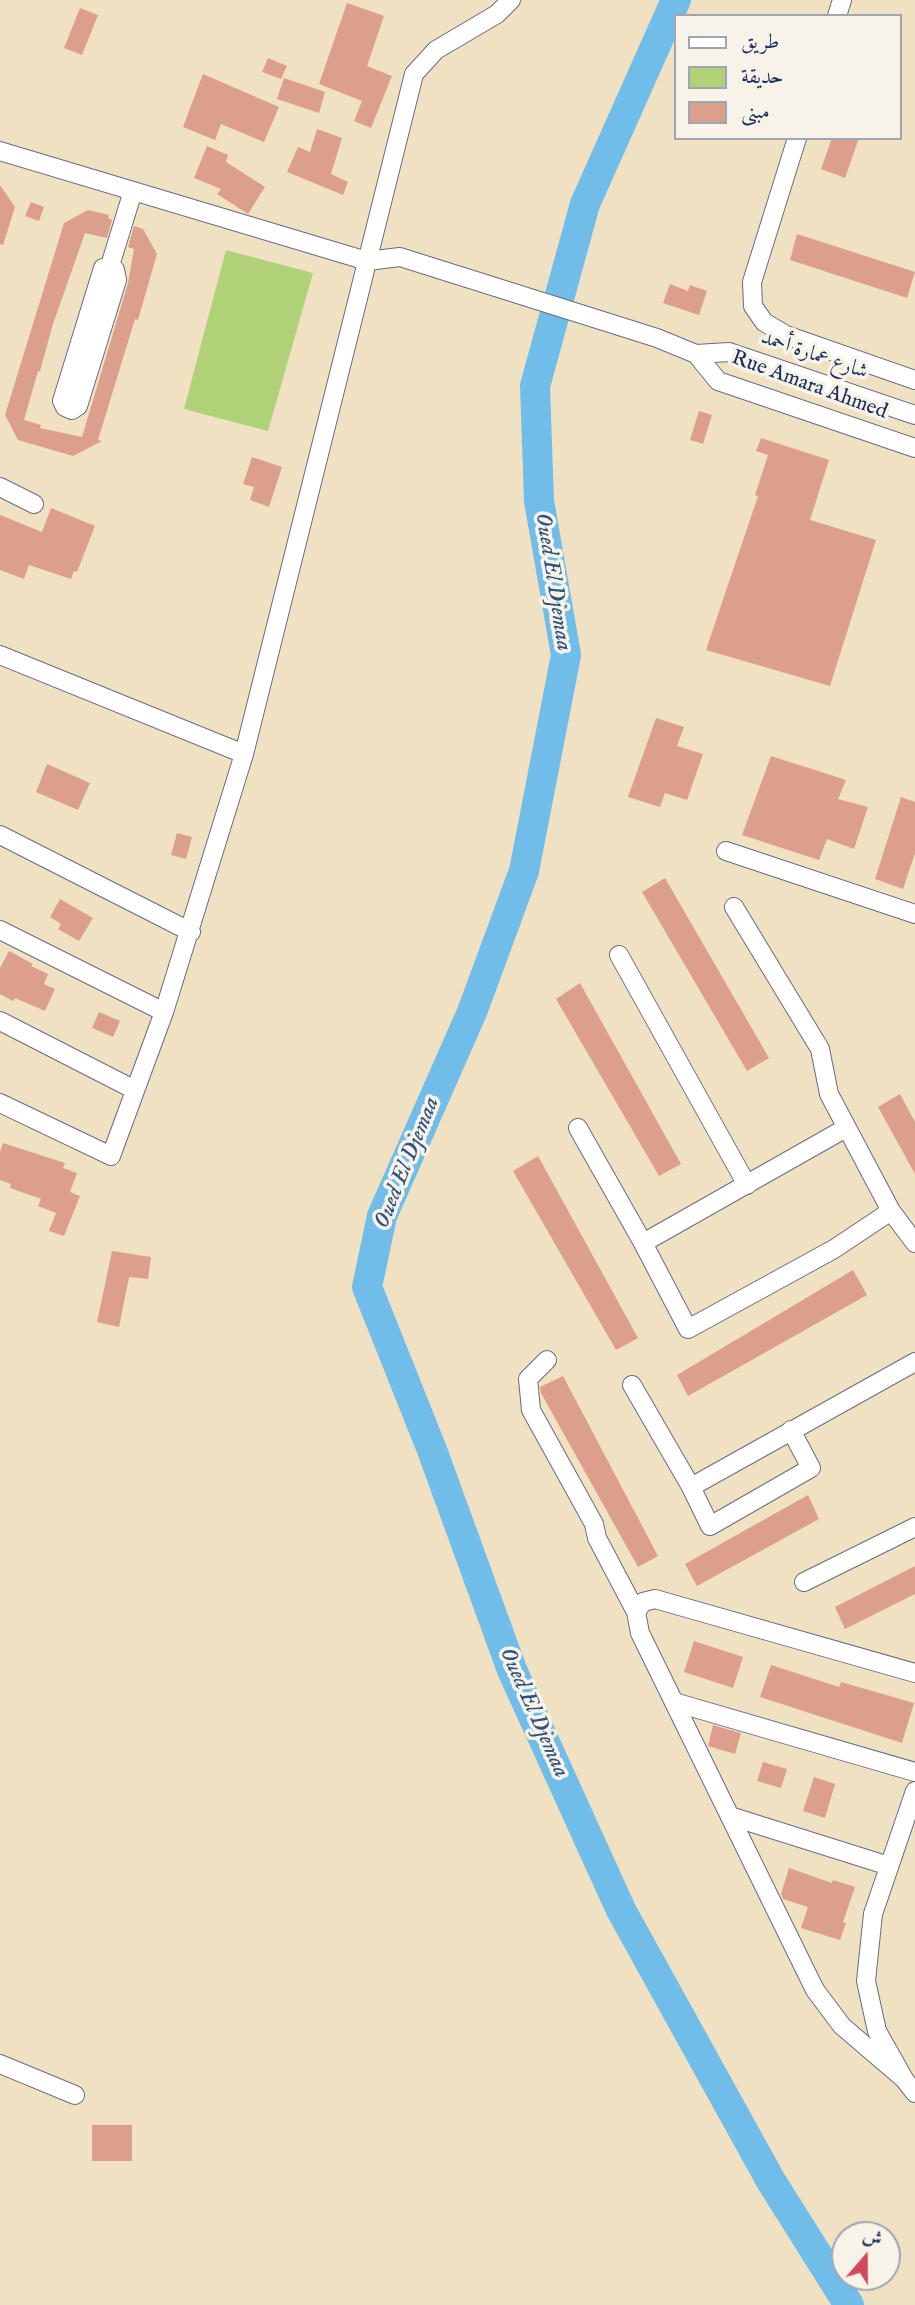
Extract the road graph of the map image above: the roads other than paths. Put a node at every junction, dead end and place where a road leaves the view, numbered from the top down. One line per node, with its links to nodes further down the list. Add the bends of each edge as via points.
1 (511, 0): 5 (street, via 497,14 436,50 414,74)
2 (796, 140): 8 (street, via 757,262 753,306 764,322 786,335)
3 (0, 151): 4 (street)
4 (133, 191): 5 (street); 6 (street)
5 (367, 261): 7 (street, Rue Amara Ahmed, via 400,257); 14 (street)
6 (109, 269): 6 (street, via 103,268 99,276 62,401 72,410 78,406 117,280 115,270)
7 (696, 354): 9 (street, شارع عمارة أحمد, via 729,352); 10 (street, Rue Amara Ahmed, via 718,381)
8 (915, 380)
9 (915, 415)
10 (915, 448)
11 (0, 487): 12 (street)
12 (34, 504)
13 (0, 655): 14 (street)
14 (244, 754): 20 (street)
15 (0, 835): 20 (street)
16 (726, 851): 18 (street)
17 (734, 907): 27 (street, via 820,1049 829,1094)
18 (915, 914)
19 (0, 930): 22 (street)
20 (191, 932): 22 (street)
21 (619, 955): 28 (street)
22 (164, 1012): 24 (street)
23 (0, 1021): 24 (street)
24 (135, 1090): 25 (street, via 111,1156)
25 (0, 1103)
26 (578, 1128): 30 (street)
27 (846, 1128): 28 (street); 29 (street)
28 (747, 1185): 30 (street)
29 (891, 1211): 30 (street, via 834,1249 688,1329); 31 (street)
30 (643, 1243)
31 (915, 1243)
32 (547, 1360): 39 (street, via 528,1379 531,1410)
33 (915, 1362): 35 (street)
34 (632, 1385): 36 (street)
35 (791, 1430): 36 (street); 36 (street, via 811,1468 800,1475 710,1526)
36 (691, 1487)
37 (915, 1527): 38 (street)
38 (804, 1582)
39 (636, 1612): 40 (street, via 643,1602 655,1599); 41 (street, via 640,1633)
40 (915, 1673)
41 (674, 1702): 42 (street); 44 (street)
42 (915, 1772)
43 (915, 1791): 45 (street)
44 (730, 1816): 45 (street); 47 (street, via 815,1990 842,2026)
45 (889, 1867): 47 (street, via 873,1914 866,1981 877,2031)
46 (0, 2064): 48 (street)
47 (910, 2086)
48 (75, 2095)

